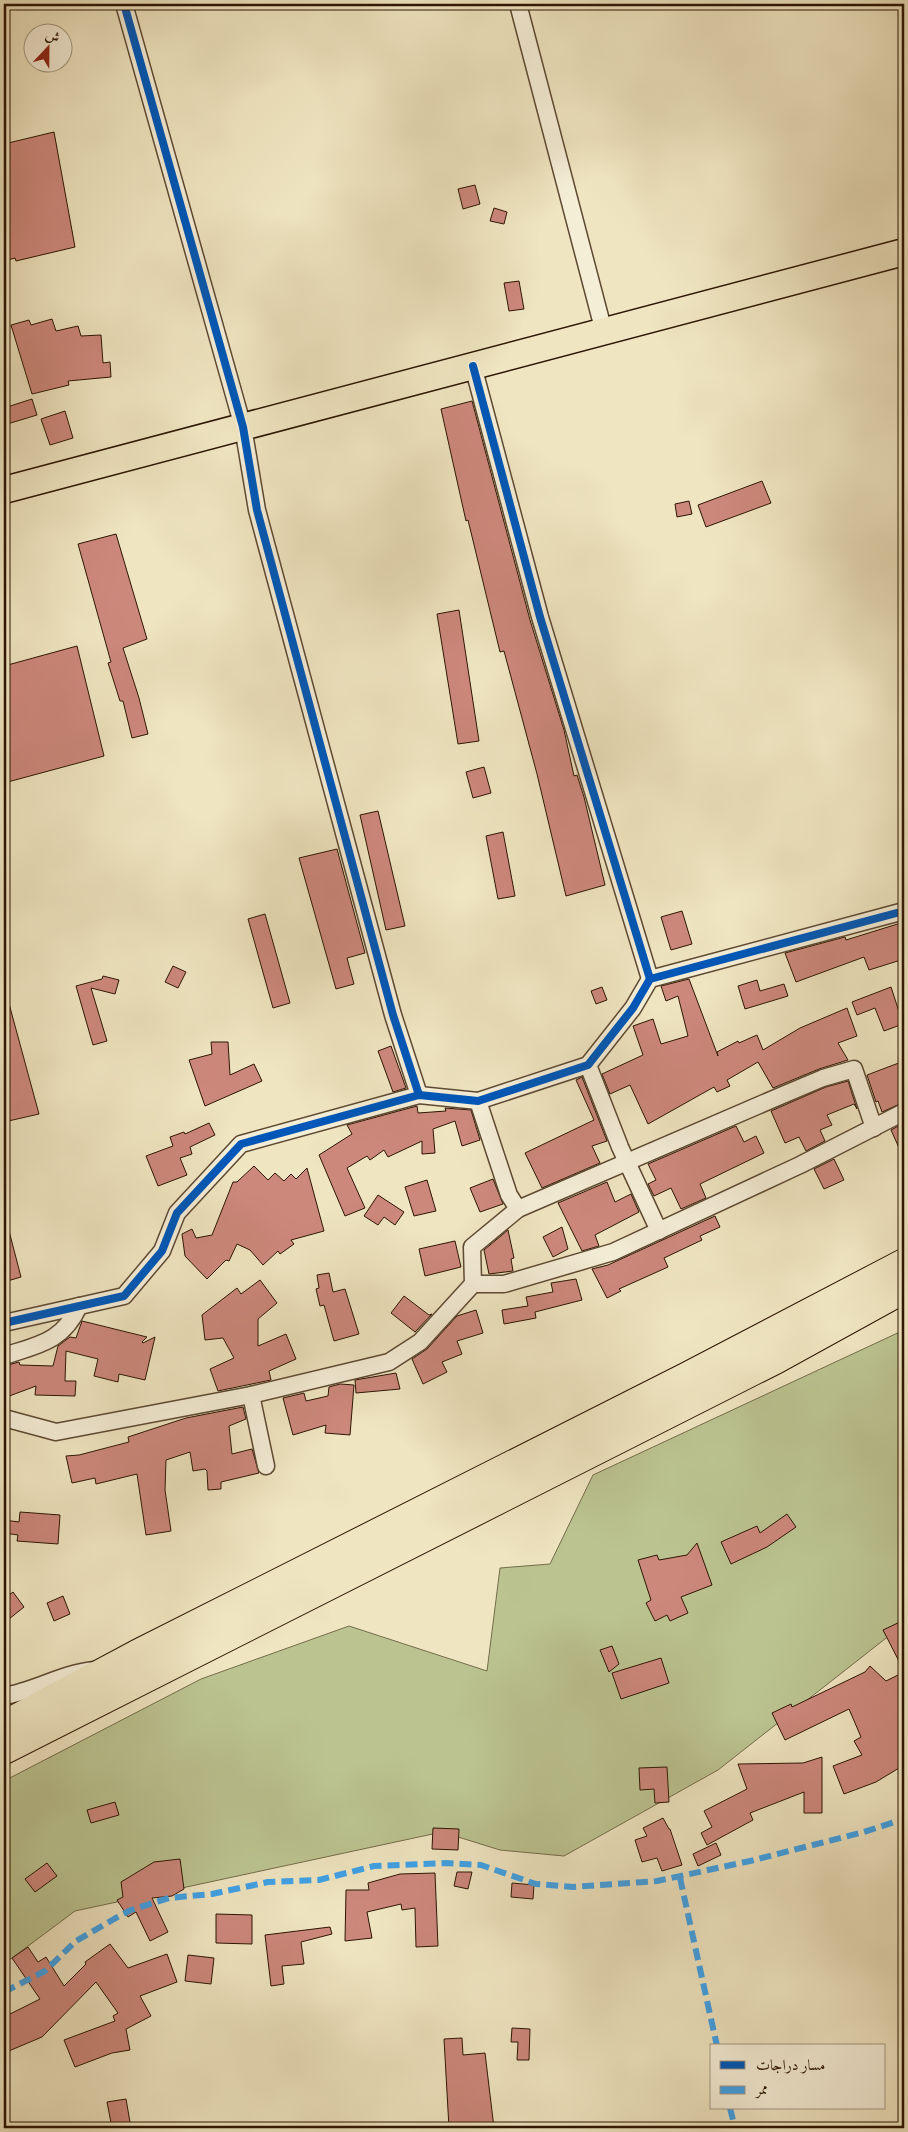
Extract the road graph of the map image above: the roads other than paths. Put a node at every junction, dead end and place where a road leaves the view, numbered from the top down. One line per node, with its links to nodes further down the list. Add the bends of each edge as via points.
1 (124, 4): 6 (street)
2 (518, 4): 4 (street)
3 (904, 252): 4 (main road)
4 (604, 332): 5 (main road)
5 (473, 366): 6 (main road); 9 (street, via 540,617)
6 (243, 427): 7 (main road); 11 (street, via 257,510 393,1015)
7 (4, 490)
8 (904, 910): 9 (street)
9 (650, 979): 10 (street, via 633,1008)
10 (588, 1065): 12 (street); 15 (street)
11 (419, 1095): 12 (street); 21 (street, via 241,1144 177,1213 162,1251 124,1296)
12 (478, 1101): 16 (street, via 509,1195)
13 (904, 1112): 14 (street)
14 (874, 1128): 15 (street, via 854,1068 823,1078); 17 (street)
15 (629, 1162): 16 (street); 17 (street)
16 (518, 1209): 19 (street, via 472,1247)
17 (659, 1231): 19 (street, via 613,1252 504,1284)
18 (904, 1263): 27 (highway, via 669,1386)
19 (473, 1284): 24 (street, via 420,1342 389,1362)
20 (904, 1289): 30 (highway, via 775,1360)
21 (79, 1306): 22 (street); 23 (street, via 74,1318 52,1340)
22 (4, 1323)
23 (4, 1356)
24 (251, 1395): 25 (street, via 56,1432); 26 (street)
25 (4, 1418)
26 (266, 1466)
27 (110, 1668): 28 (street, via 76,1671); 29 (highway)
28 (4, 1696)
29 (4, 1725)
30 (4, 1750)

